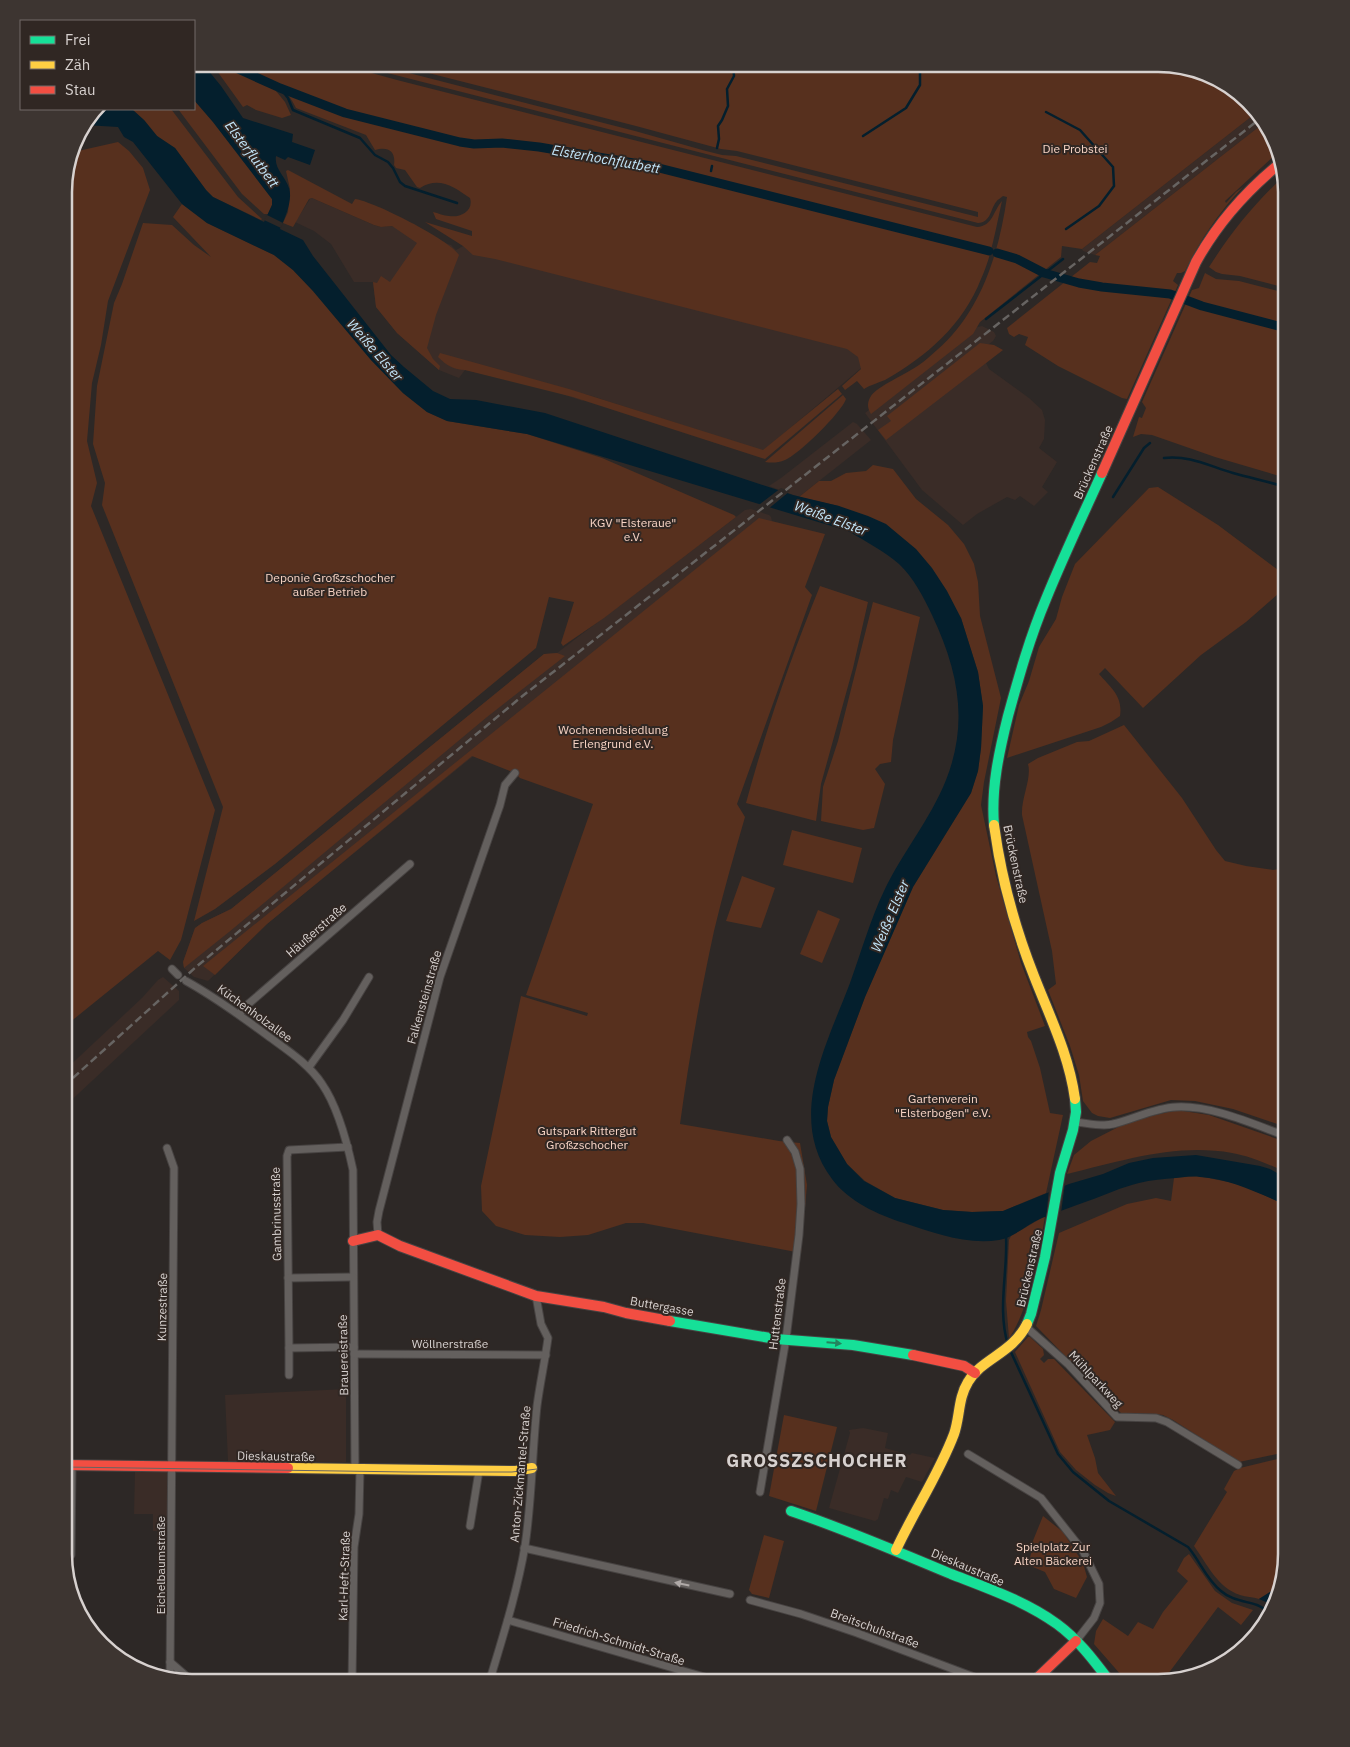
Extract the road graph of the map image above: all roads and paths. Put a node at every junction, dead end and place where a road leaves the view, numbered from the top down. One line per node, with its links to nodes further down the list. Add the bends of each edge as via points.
1 (1274, 168): 10 (main road, Brückenstraße, via 1228,212 1190,273 1046,598 1026,649 1008,715 994,787 994,822 1003,870 1028,961 1063,1049 1076,1103)
2 (515, 772): 15 (street, Falkensteinstraße, via 505,785 440,976 377,1222)
3 (410, 864): 8 (street, Häußerstraße)
4 (172, 969): 5 (street)
5 (178, 975)
6 (369, 977): 9 (street)
7 (186, 981): 8 (street, Küchenholzallee)
8 (239, 1014): 9 (street, Küchenholzallee)
9 (309, 1067): 14 (street, Küchenholzallee, via 331,1100)
10 (1075, 1122): 11 (street, via 1111,1124 1152,1111 1189,1106); 20 (main road, Brückenstraße, via 1034,1305)
11 (1278, 1133)
12 (787, 1140): 21 (street, Huttenstraße, via 800,1169 801,1204)
13 (167, 1148): 30 (street, Kunzestraße, via 174,1168)
14 (348, 1148): 16 (street, Küchenholzallee, via 352,1170); 18 (street, Gambrinusstraße, via 289,1150)
15 (378, 1235): 16 (main road); 19 (main road, Buttergasse)
16 (353, 1241): 17 (street, Brauereistraße)
17 (353, 1277): 18 (street, Gambrinusstraße); 23 (street, Brauereistraße)
18 (288, 1278): 22 (street, Gambrinusstraße)
19 (536, 1296): 21 (main road, Buttergasse); 24 (street, Anton-Zickmantel-Straße, via 541,1324 548,1338)
20 (1026, 1327): 25 (main road, Brückenstraße, via 1004,1352); 29 (street, Mühlparkweg, via 1068,1364 1117,1417 1156,1418 1167,1422)
21 (786, 1339): 25 (main road, Buttergasse, one-way to 25, via 915,1355 964,1366); 34 (street, Huttenstraße)
22 (289, 1348): 23 (street); 26 (street, Gambrinusstraße)
23 (354, 1351): 24 (street, Wöllnerstraße); 32 (street, Brauereistraße)
24 (546, 1355): 31 (street, Anton-Zickmantel-Straße)
25 (975, 1373): 38 (main road, Brückenstraße, via 964,1390 959,1419 950,1443)
26 (289, 1375)
27 (968, 1454): 42 (street, via 1041,1498 1083,1551 1099,1584 1100,1603 1094,1618)
28 (72, 1465): 30 (main road, Dieskaustraße)
29 (1238, 1465)
30 (171, 1467): 32 (main road, Dieskaustraße); 43 (street, Eichelbaumstraße)
31 (532, 1468): 33 (main road, Dieskaustraße); 37 (street, Anton-Zickmantel-Straße)
32 (357, 1470): 33 (main road, Dieskaustraße); 46 (street, Karl-Heft-Straße, via 359,1514 354,1547)
33 (479, 1471): 36 (street)
34 (760, 1492)
35 (791, 1511): 38 (main road, Dieskaustraße)
36 (470, 1526)
37 (524, 1548): 39 (street, one-way to 37); 41 (street, Anton-Zickmantel-Straße)
38 (896, 1550): 42 (main road, Dieskaustraße, via 1004,1595 1057,1624)
39 (730, 1594)
40 (750, 1600): 49 (street, Breitschuhstraße, via 849,1630)
41 (508, 1620): 47 (street, Anton-Zickmantel-Straße); 48 (street, Friedrich-Schmidt-Straße)
42 (1076, 1641): 50 (main road); 51 (main road, Dieskaustraße)
43 (170, 1662): 44 (street, Eichelbaumstraße); 45 (street)
44 (170, 1672)
45 (183, 1673)
46 (352, 1674)
47 (492, 1674)
48 (689, 1674)
49 (966, 1674)
50 (1041, 1674)
51 (1104, 1674)

